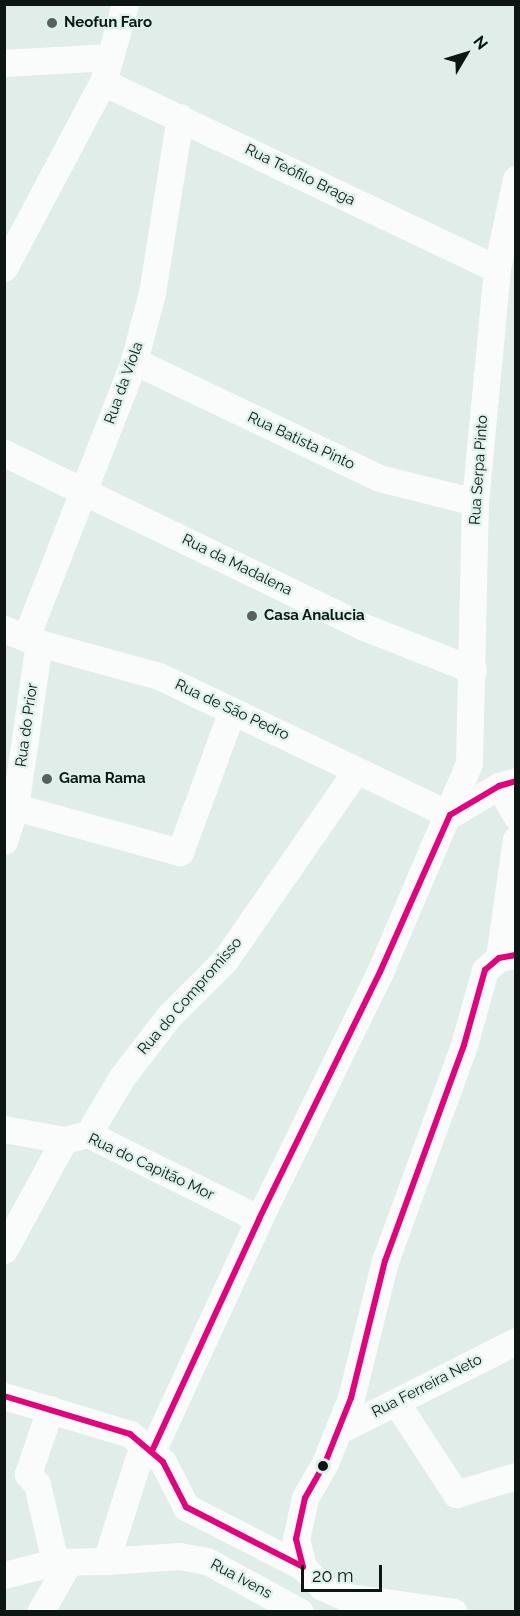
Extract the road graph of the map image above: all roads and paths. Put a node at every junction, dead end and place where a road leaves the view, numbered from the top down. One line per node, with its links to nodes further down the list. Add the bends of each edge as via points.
1 (124, 4): 3 (street)
2 (4, 63): 3 (street)
3 (106, 70): 4 (street, Rua Teófilo Braga); 6 (street)
4 (180, 117): 7 (street, Rua Teófilo Braga); 8 (street, Rua da Viola, via 152,293)
5 (516, 179): 7 (street, Rua Serpa Pinto)
6 (4, 268)
7 (497, 269): 11 (street, Rua Serpa Pinto)
8 (134, 361): 10 (street, Rua da Viola); 11 (street, Rua Batista Pinto, via 379,478)
9 (4, 453): 10 (street, Rua da Madalena)
10 (83, 489): 12 (street, Rua da Viola); 13 (street, Rua da Madalena, via 364,627)
11 (475, 502): 13 (street, Rua Serpa Pinto)
12 (23, 636): 14 (street, Rua de São Pedro, via 159,675); 17 (street, Rua do Prior)
13 (473, 670): 18 (street, Rua Serpa Pinto, via 469,763)
14 (232, 711): 15 (street, Rua de São Pedro); 17 (street, via 180,852)
15 (356, 771): 18 (street, Rua de São Pedro); 24 (street, Rua do Compromisso, via 225,960 169,1016)
16 (507, 783): 18 (street); 19 (street)
17 (15, 807): 21 (street, Rua do Prior)
18 (450, 815): 25 (street, Rua Serpa Pinto, via 380,972)
19 (516, 816)
20 (516, 839): 22 (street)
21 (4, 841)
22 (508, 956): 31 (street, via 485,970 464,1045 385,1261 351,1398)
23 (4, 1129): 24 (street, Rua do Capitão Mor)
24 (76, 1137): 25 (street, Rua do Capitão Mor); 26 (street, Rua do Compromisso)
25 (259, 1219): 32 (street, Rua Serpa Pinto)
26 (4, 1250)
27 (516, 1341): 29 (street, Rua Ferreira Neto)
28 (4, 1396): 30 (street)
29 (396, 1402): 31 (street, Rua Ferreira Neto); 33 (street, via 456,1494)
30 (50, 1409): 32 (street, via 129,1434); 35 (street, via 28,1474 37,1484)
31 (338, 1431): 36 (street, via 305,1498 296,1539)
32 (146, 1454): 34 (street); 36 (street, via 186,1507)
33 (516, 1476)
34 (106, 1561): 35 (street, Rua Ivens); 39 (street, Rua Ivens, via 179,1556 207,1561)
35 (62, 1562): 37 (street, Rua Ivens); 38 (street)
36 (303, 1567): 40 (street, via 322,1587 344,1596)
37 (4, 1575)
38 (40, 1611)
39 (300, 1611)
40 (454, 1611)

